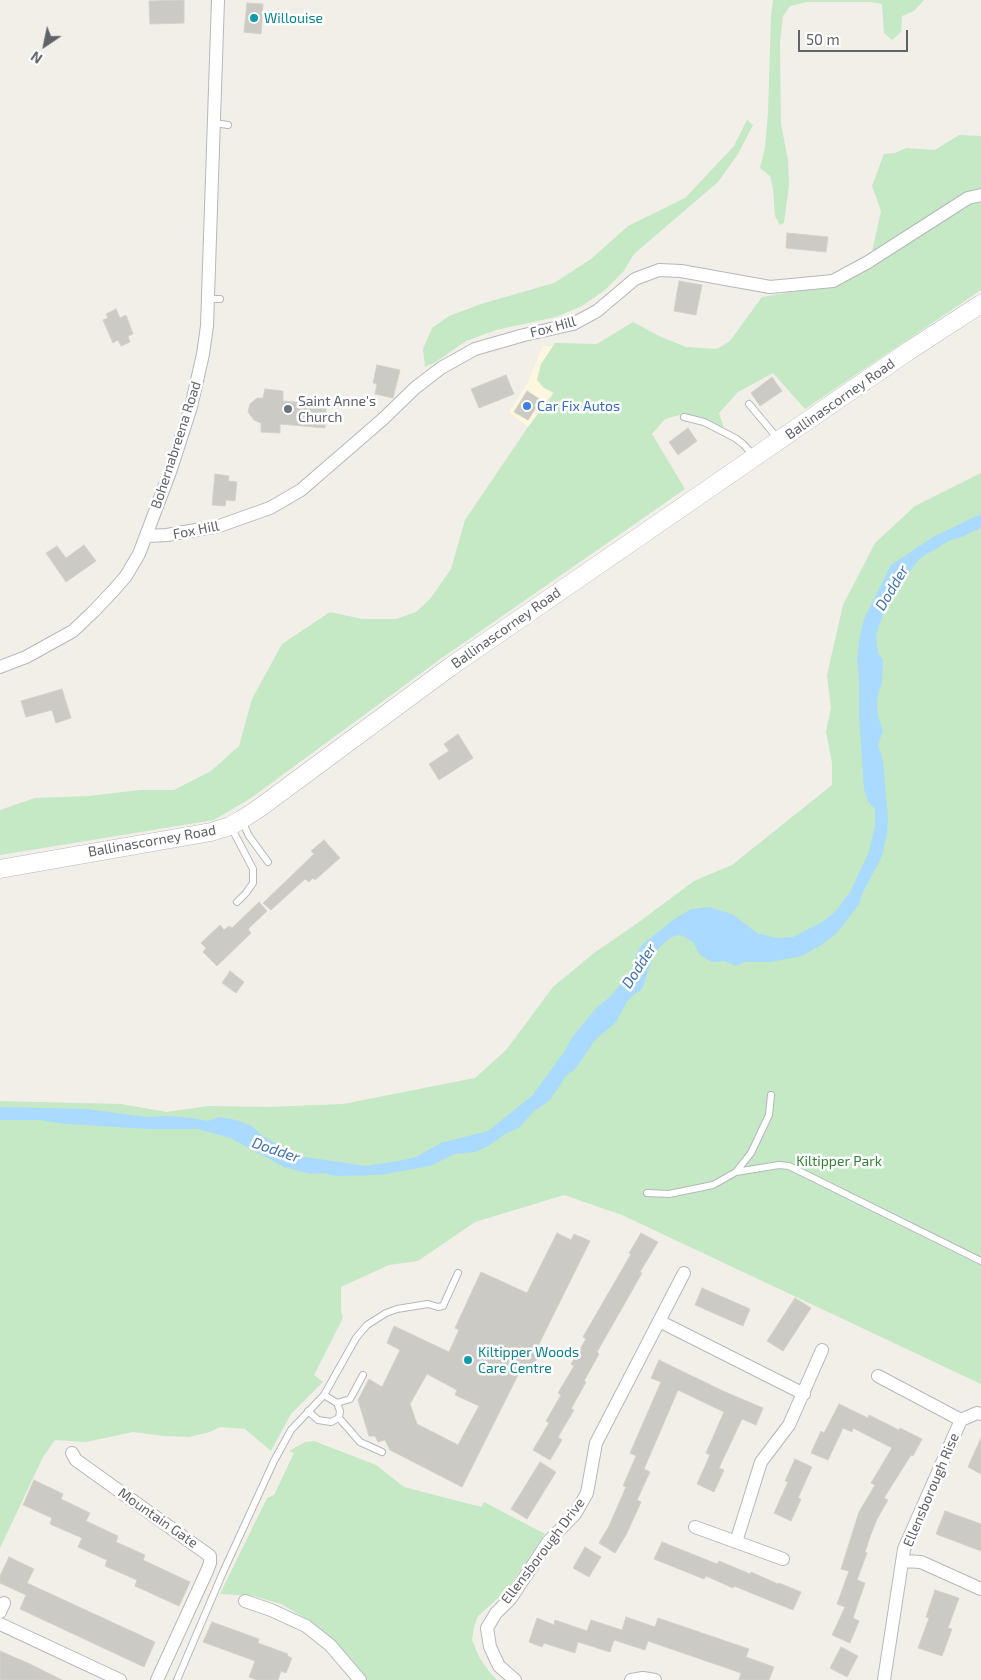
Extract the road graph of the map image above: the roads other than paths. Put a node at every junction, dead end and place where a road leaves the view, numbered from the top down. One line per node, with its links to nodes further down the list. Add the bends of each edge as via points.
1 (218, 0): 2 (street, Bohernabreena Road)
2 (214, 123): 3 (lane); 10 (street, Bohernabreena Road, via 214,299 191,407)
3 (228, 125)
4 (981, 195): 10 (street, Fox Hill, via 968,198 834,281 770,287 674,270 659,270 635,279 597,311 573,324 475,349 440,368 301,490 270,508 219,526)
5 (981, 304): 8 (main road, Ballinascorney Road)
6 (749, 404): 8 (lane)
7 (684, 417): 9 (lane, via 704,422 735,438)
8 (780, 441): 9 (main road, Ballinascorney Road)
9 (755, 458): 12 (main road, Ballinascorney Road, via 450,667)
10 (147, 536): 11 (street, Bohernabreena Road, via 126,576 73,631 26,657)
11 (0, 667)
12 (236, 823): 13 (lane); 14 (main road, Ballinascorney Road, via 211,832); 15 (lane, via 253,869 252,883)
13 (268, 862)
14 (0, 869)
15 (237, 902)
16 (771, 1094): 17 (lane, via 769,1115 751,1152)
17 (736, 1172): 18 (lane, via 714,1185 668,1194); 19 (lane, via 789,1166)
18 (647, 1193)
19 (981, 1261)
20 (458, 1273): 27 (lane, via 443,1306 428,1304 397,1309 367,1325 356,1338)
21 (684, 1273): 22 (street, Ellensborough Drive)
22 (659, 1321): 26 (street); 46 (street, Ellensborough Drive, via 596,1443 587,1493 575,1514 548,1542 487,1628 490,1647 499,1666)
23 (822, 1350): 26 (street)
24 (363, 1375): 28 (lane, via 350,1399)
25 (878, 1376): 32 (street, Ellensborough Rise)
26 (804, 1394): 36 (street, via 789,1425 760,1462)
27 (324, 1395): 28 (lane); 29 (lane)
28 (337, 1403): 31 (lane)
29 (308, 1411): 31 (lane, via 318,1420 331,1422); 44 (lane, via 291,1430 274,1461)
30 (981, 1414): 32 (street, Ellensborough Rise)
31 (339, 1418): 33 (lane, via 360,1442)
32 (961, 1420): 38 (street, Ellensborough Rise, via 904,1548)
33 (382, 1452)
34 (72, 1453): 43 (street, Mountain Gate, via 76,1460 210,1556 207,1571)
35 (695, 1527): 36 (street)
36 (736, 1542): 37 (street)
37 (783, 1559)
38 (903, 1561): 39 (street, via 921,1562); 49 (street, Ellensborough Rise)
39 (981, 1589)
40 (245, 1601): 45 (street, via 306,1626 330,1646)
41 (0, 1624): 42 (street)
42 (120, 1680)
43 (157, 1680)
44 (177, 1680)
45 (360, 1680)
46 (515, 1680)
47 (631, 1680): 48 (street)
48 (655, 1680)
49 (884, 1680)

